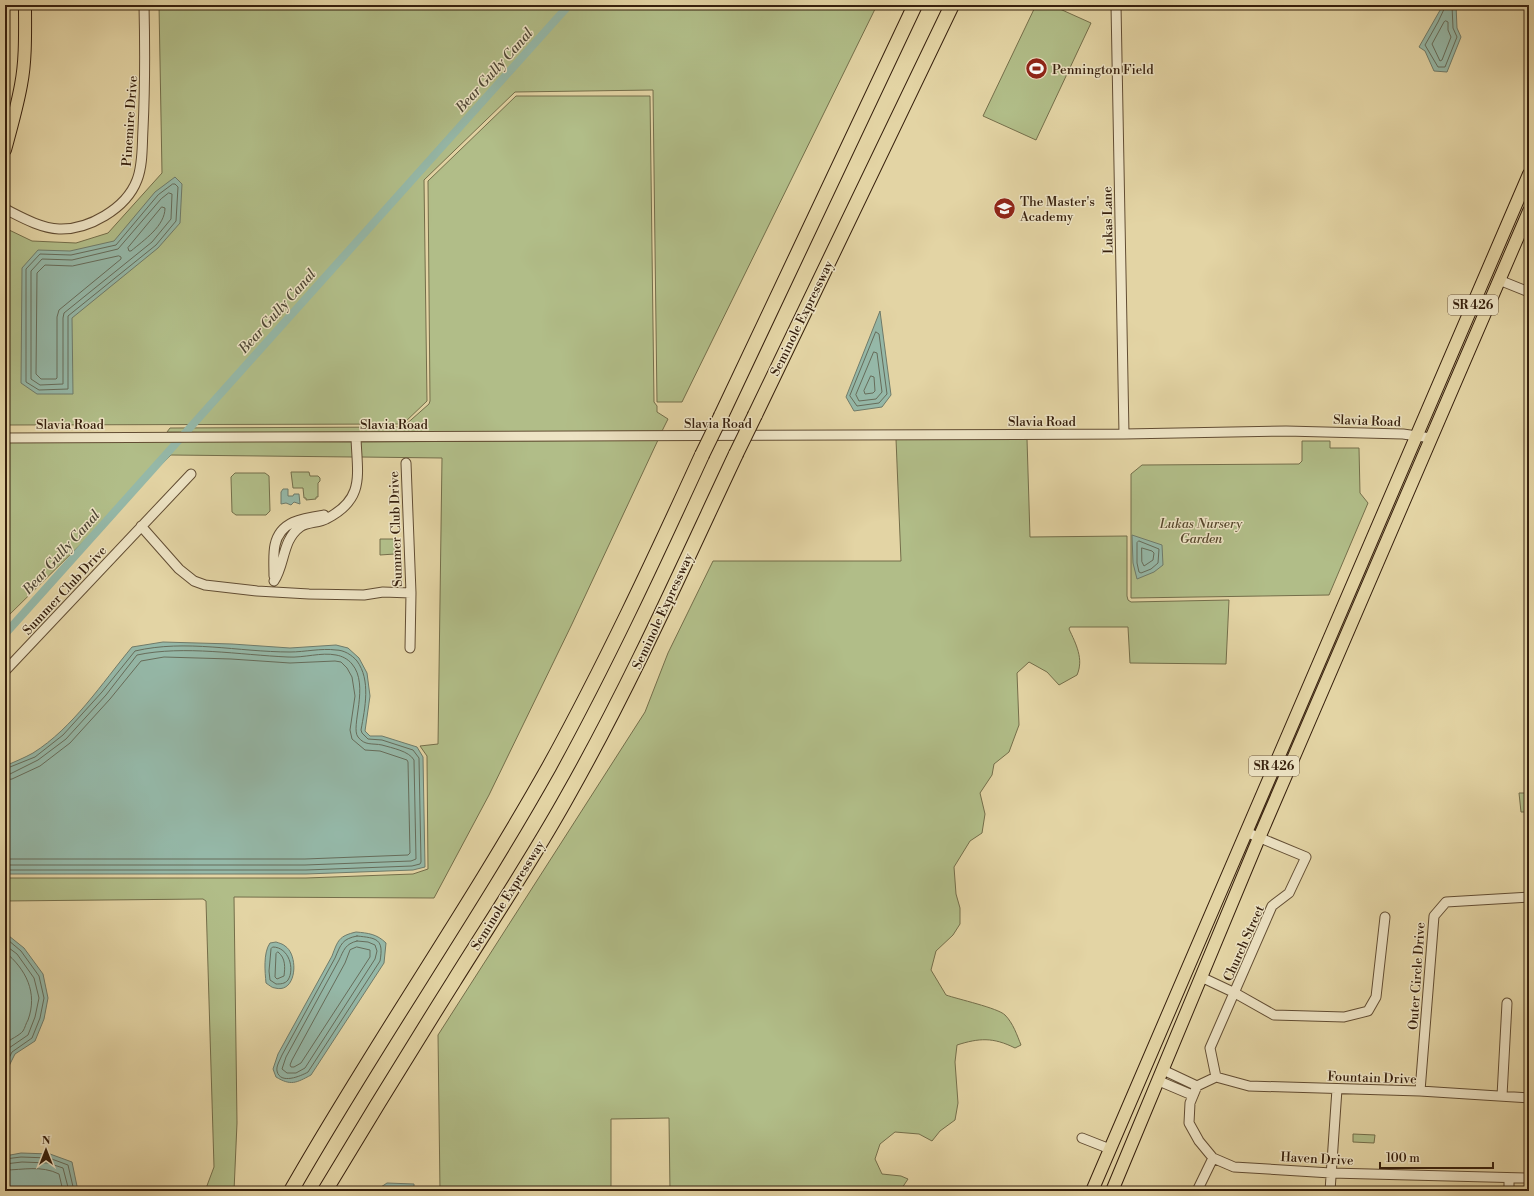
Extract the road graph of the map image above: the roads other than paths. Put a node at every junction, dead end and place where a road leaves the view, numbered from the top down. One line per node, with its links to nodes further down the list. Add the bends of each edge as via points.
1 (25, 5): 6 (main road, via 21,84)
2 (144, 5): 9 (street, Pinemire Drive, via 146,78 141,161 137,180 124,201 90,223 58,229 43,226)
3 (915, 5): 47 (highway, bridge, via 612,648 503,845 349,1092)
4 (952, 5): 48 (highway, Seminole Expressway, bridge, via 609,719 567,797)
5 (1116, 5): 14 (street, Lukas Lane)
6 (5, 150)
7 (1529, 174): 8 (main road, SR 426)
8 (1522, 190): 11 (main road); 15 (main road, SR 426)
9 (5, 209)
10 (1529, 211): 11 (main road, SR 426)
11 (1522, 226): 12 (main road, SR 426)
12 (1499, 280): 13 (street); 18 (main road, SR 426)
13 (1529, 292)
14 (1124, 434): 15 (street, Slavia Road, via 1286,431); 16 (street, Slavia Road)
15 (1416, 436): 18 (street, Slavia Road); 26 (main road, SR 426)
16 (356, 437): 17 (street, Slavia Road); 22 (street, via 358,478 355,494 335,514 300,526 286,546 279,574 274,581)
17 (5, 438)
18 (1431, 438): 27 (main road, SR 426)
19 (406, 463): 23 (street, Summer Club Drive)
20 (191, 474): 21 (street, Summer Club Drive)
21 (141, 526): 22 (street, Summer Club Drive, via 179,569 194,581 205,585); 25 (street, Summer Club Drive)
22 (274, 591): 23 (street, Summer Club Drive, via 364,595 383,592)
23 (411, 593): 24 (street, Summer Club Drive)
24 (410, 648)
25 (5, 671)
26 (1246, 832): 27 (street, Church Street); 42 (main road, SR 426)
27 (1259, 838): 30 (main road, SR 426); 31 (street, Church Street, via 1306,857 1289,892 1272,906)
28 (1529, 897): 37 (street, Outer Circle Drive, via 1446,902 1434,916)
29 (1385, 916): 31 (street, via 1376,997 1368,1011 1344,1017 1274,1015)
30 (1201, 977): 31 (street); 33 (main road, SR 426)
31 (1235, 993): 34 (street, Church Street, via 1210,1048)
32 (1507, 1003): 39 (street)
33 (1161, 1075): 35 (street); 38 (street); 50 (main road, SR 426)
34 (1216, 1077): 35 (street); 36 (street, Fountain Drive, via 1249,1086)
35 (1197, 1086): 38 (street)
36 (1337, 1089): 37 (street, Fountain Drive); 44 (street)
37 (1420, 1091): 39 (street, Fountain Drive)
38 (1192, 1095): 43 (street, Haven Drive, via 1189,1123)
39 (1502, 1096): 40 (street, Fountain Drive)
40 (1529, 1098)
41 (1082, 1138): 42 (street)
42 (1110, 1149): 49 (main road, SR 426)
43 (1213, 1158): 44 (street, Haven Drive, via 1234,1167); 51 (street)
44 (1331, 1173): 45 (street, Haven Drive); 52 (street)
45 (1509, 1178): 46 (street, Haven Drive); 53 (street)
46 (1529, 1178)
47 (291, 1191)
48 (325, 1191)
49 (1092, 1191)
50 (1112, 1191)
51 (1197, 1191)
52 (1330, 1191)
53 (1509, 1191)

